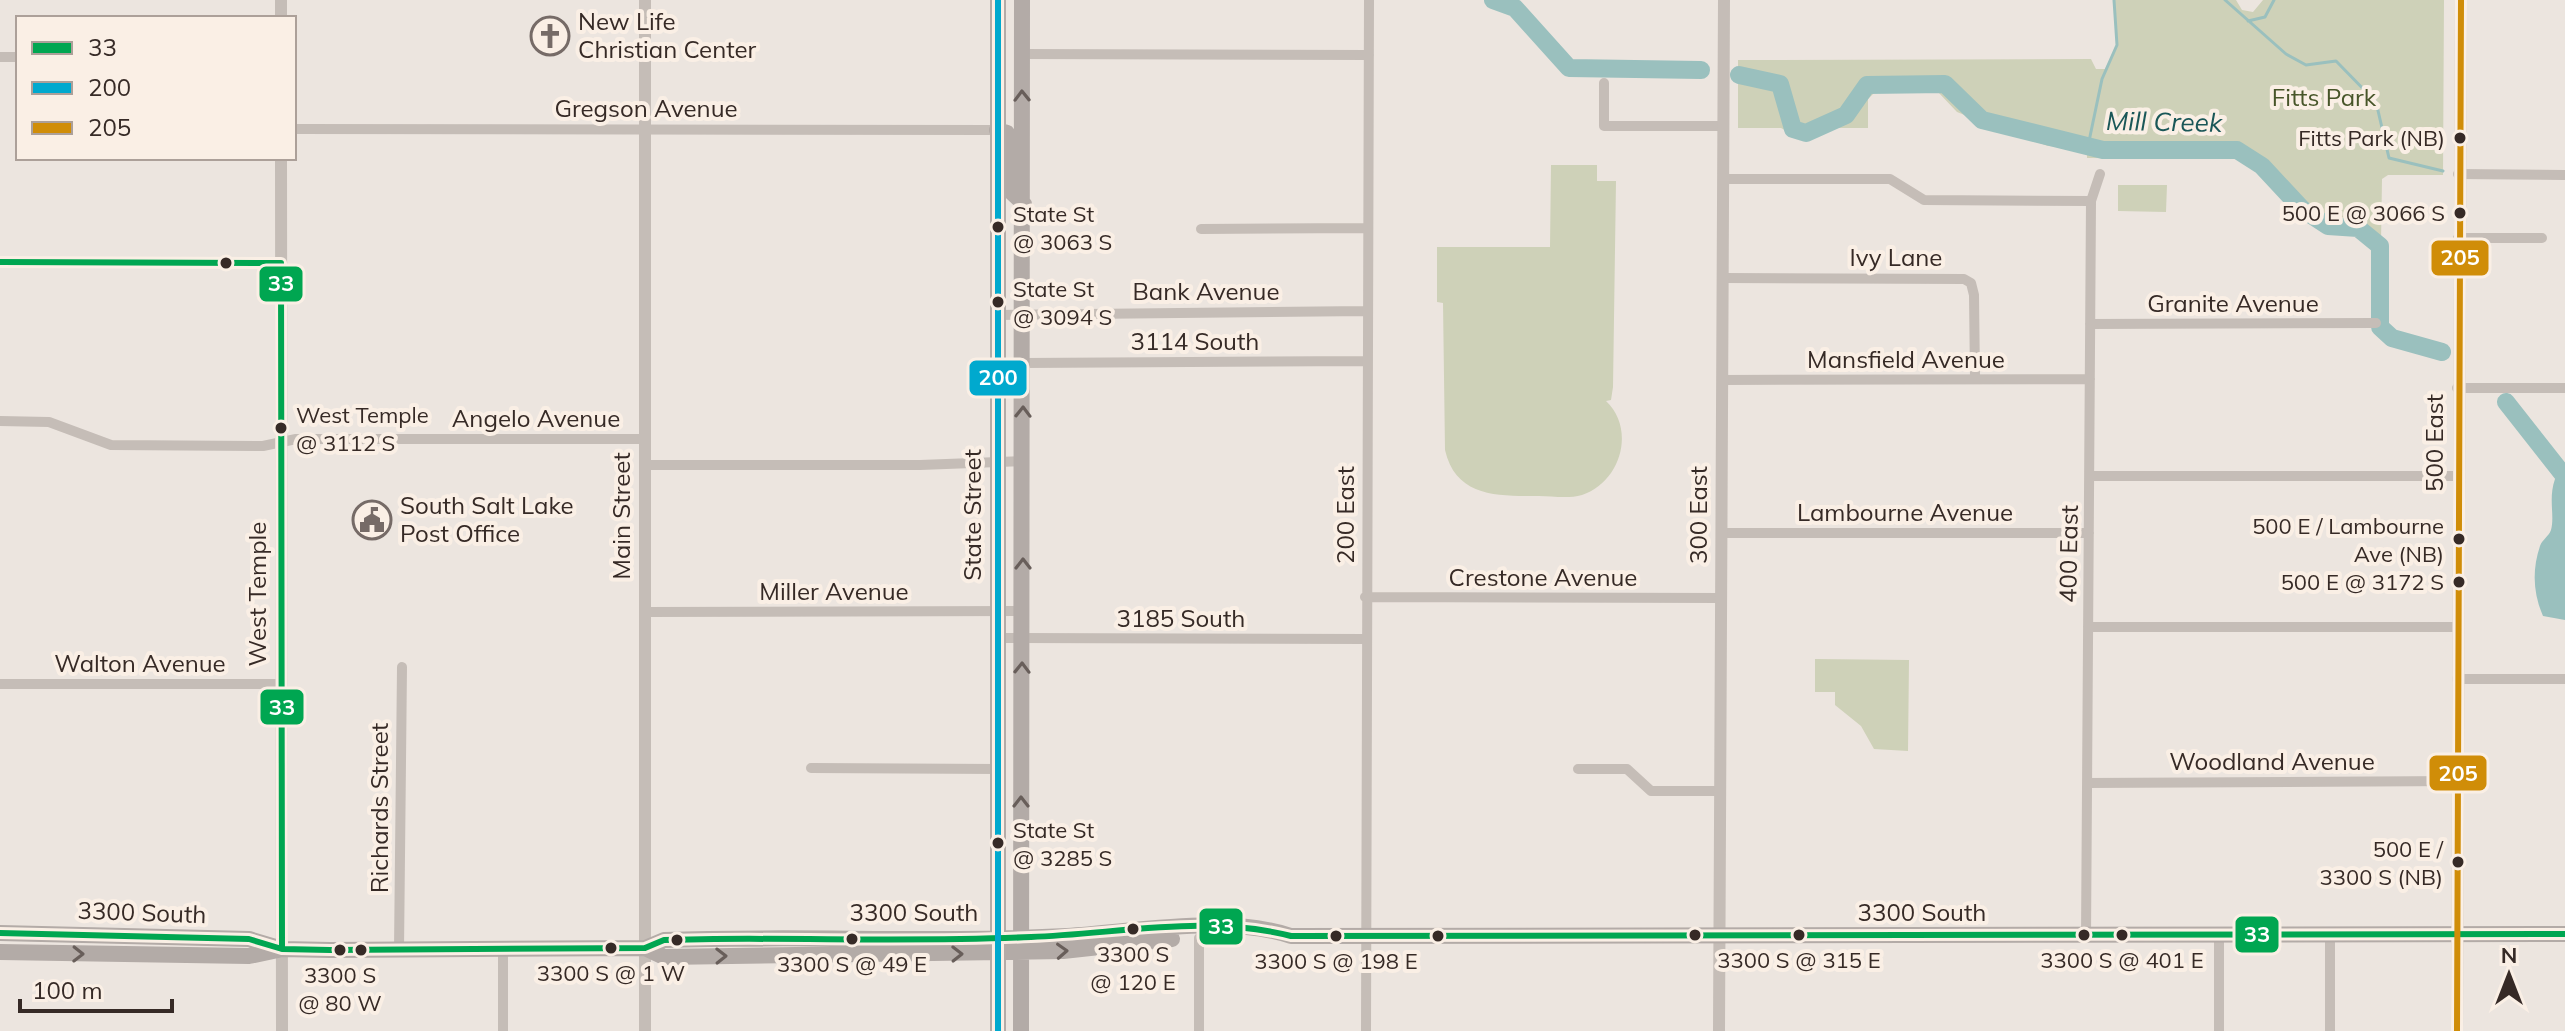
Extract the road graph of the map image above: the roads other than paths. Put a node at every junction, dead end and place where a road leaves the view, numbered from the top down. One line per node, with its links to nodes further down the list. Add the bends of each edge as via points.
1 (645, 0): 12 (street, Main Street)
2 (998, 0): 13 (main road, State Street)
3 (1022, 0): 7 (main road, State Street)
4 (1369, 0): 8 (street, 200 East)
5 (1724, 0): 10 (street, 300 East)
6 (2461, 0): 16 (street, 500 East)
7 (1022, 54): 8 (street); 20 (main road, State Street, one-way to 7)
8 (1369, 55): 21 (street, 200 East)
9 (1604, 83): 10 (street, via 1604,126)
10 (1723, 126): 18 (street, 300 East)
11 (296, 129): 12 (street, Gregson Avenue)
12 (644, 129): 13 (street, Gregson Avenue); 41 (street, Main Street)
13 (997, 130): 20 (main road, via 1010,138 1010,191); 30 (main road, State Street)
14 (281, 160): 26 (street, West Temple)
15 (2100, 174): 19 (street, 400 East)
16 (2458, 174): 17 (street); 23 (street, 500 East)
17 (2565, 175)
18 (1723, 179): 19 (street, via 1890,179 1924,200); 27 (street, 300 East)
19 (2091, 201): 32 (street, 400 East)
20 (1024, 204): 29 (main road, State Street)
21 (1368, 228): 22 (street); 28 (street, 200 East)
22 (1201, 229)
23 (2458, 238): 24 (street); 38 (street, 500 East)
24 (2542, 238)
25 (0, 262): 26 (street)
26 (281, 263): 42 (street, West Temple)
27 (1723, 278): 35 (street, Ivy Lane, via 1964,279 1974,295); 37 (street, 300 East)
28 (1366, 311): 29 (street, Bank Avenue); 33 (street, 200 East)
29 (1024, 313): 30 (street, Bank Avenue); 34 (main road, State Street)
30 (997, 315): 44 (main road, State Street)
31 (2376, 323): 32 (street, Granite Avenue)
32 (2090, 324): 36 (street, 400 East)
33 (1366, 361): 34 (street, 3114 South); 50 (street, 200 East)
34 (1024, 363): 43 (main road, State Street, one-way to 34)
35 (1975, 379): 36 (street, Mansfield Avenue); 37 (street, Mansfield Avenue)
36 (2090, 379): 46 (street, 400 East)
37 (1722, 380): 48 (street, 300 East)
38 (2457, 388): 39 (street); 47 (street, 500 East)
39 (2565, 388)
40 (0, 421): 42 (street, Angelo Avenue, via 49,422 111,445)
41 (644, 439): 42 (street, Angelo Avenue); 45 (street, Main Street)
42 (280, 442): 64 (street, West Temple)
43 (1023, 461): 44 (street); 53 (main road, State Street, one-way to 43)
44 (997, 462): 45 (street); 52 (main road, State Street)
45 (644, 465): 54 (street, Main Street)
46 (2090, 476): 47 (street); 49 (street, 400 East)
47 (2457, 476): 56 (street, 500 East)
48 (1721, 533): 49 (street, Lambourne Avenue); 51 (street, 300 East)
49 (2089, 533): 55 (street, 400 East)
50 (1365, 597): 51 (street, Crestone Avenue); 59 (street, 200 East)
51 (1721, 598): 70 (street, 300 East)
52 (997, 611): 53 (street, Miller Avenue); 54 (street, Miller Avenue); 57 (main road, State Street)
53 (1023, 611): 58 (main road, State Street)
54 (645, 612): 83 (street, Main Street)
55 (2088, 627): 56 (street); 69 (street, 400 East)
56 (2457, 627): 61 (street, 500 East)
57 (997, 638): 58 (street, 3185 South); 66 (main road, State Street)
58 (1023, 638): 59 (street, 3185 South); 81 (main road, State Street, one-way to 58)
59 (1365, 639): 75 (street, 200 East)
60 (402, 667): 86 (street, Richards Street)
61 (2457, 679): 62 (street); 68 (street, 500 East)
62 (2565, 679)
63 (0, 684): 64 (street, Walton Avenue)
64 (280, 684): 84 (street, West Temple)
65 (811, 768): 66 (street)
66 (998, 769): 82 (main road, State Street)
67 (1578, 769): 70 (street, via 1627,769 1651,791)
68 (2456, 781): 69 (street, Woodland Avenue); 73 (street, 500 East)
69 (2087, 783): 78 (street, 400 East)
70 (1720, 791): 76 (street, 300 East)
71 (1279, 932): 75 (main road, 3300 South); 80 (main road, 3300 South); 81 (main road, 3300 South, via 1268,927 1201,927)
72 (0, 933): 84 (main road, 3300 South, via 249,939)
73 (2456, 934): 74 (main road, 3300 South); 79 (main road, 3300 South); 98 (street, 500 East)
74 (2565, 934)
75 (1364, 936): 76 (main road, 3300 South); 94 (street, 200 East)
76 (1719, 936): 78 (main road, 3300 South); 95 (street, 300 East)
77 (2219, 936): 78 (main road, 3300 South); 79 (main road, 3300 South); 96 (street)
78 (2086, 937)
79 (2330, 937): 97 (street)
80 (1199, 938): 81 (main road, 3300 South, one-way to 80); 93 (street)
81 (1021, 944): 82 (main road, 3300 South); 92 (main road, State Street)
82 (998, 945): 83 (main road, 3300 South, via 664,957); 91 (main road, State Street)
83 (645, 948): 85 (main road, 3300 South); 90 (street, Main Street)
84 (282, 949): 86 (main road, 3300 South); 87 (main road, 3300 South, one-way to 84, via 249,956); 88 (street, West Temple)
85 (503, 949): 86 (main road, 3300 South); 89 (street)
86 (399, 950)
87 (0, 952)
88 (282, 1031)
89 (503, 1031)
90 (645, 1031)
91 (998, 1031)
92 (1021, 1031)
93 (1199, 1031)
94 (1366, 1031)
95 (1719, 1031)
96 (2219, 1031)
97 (2330, 1031)
98 (2457, 1031)

